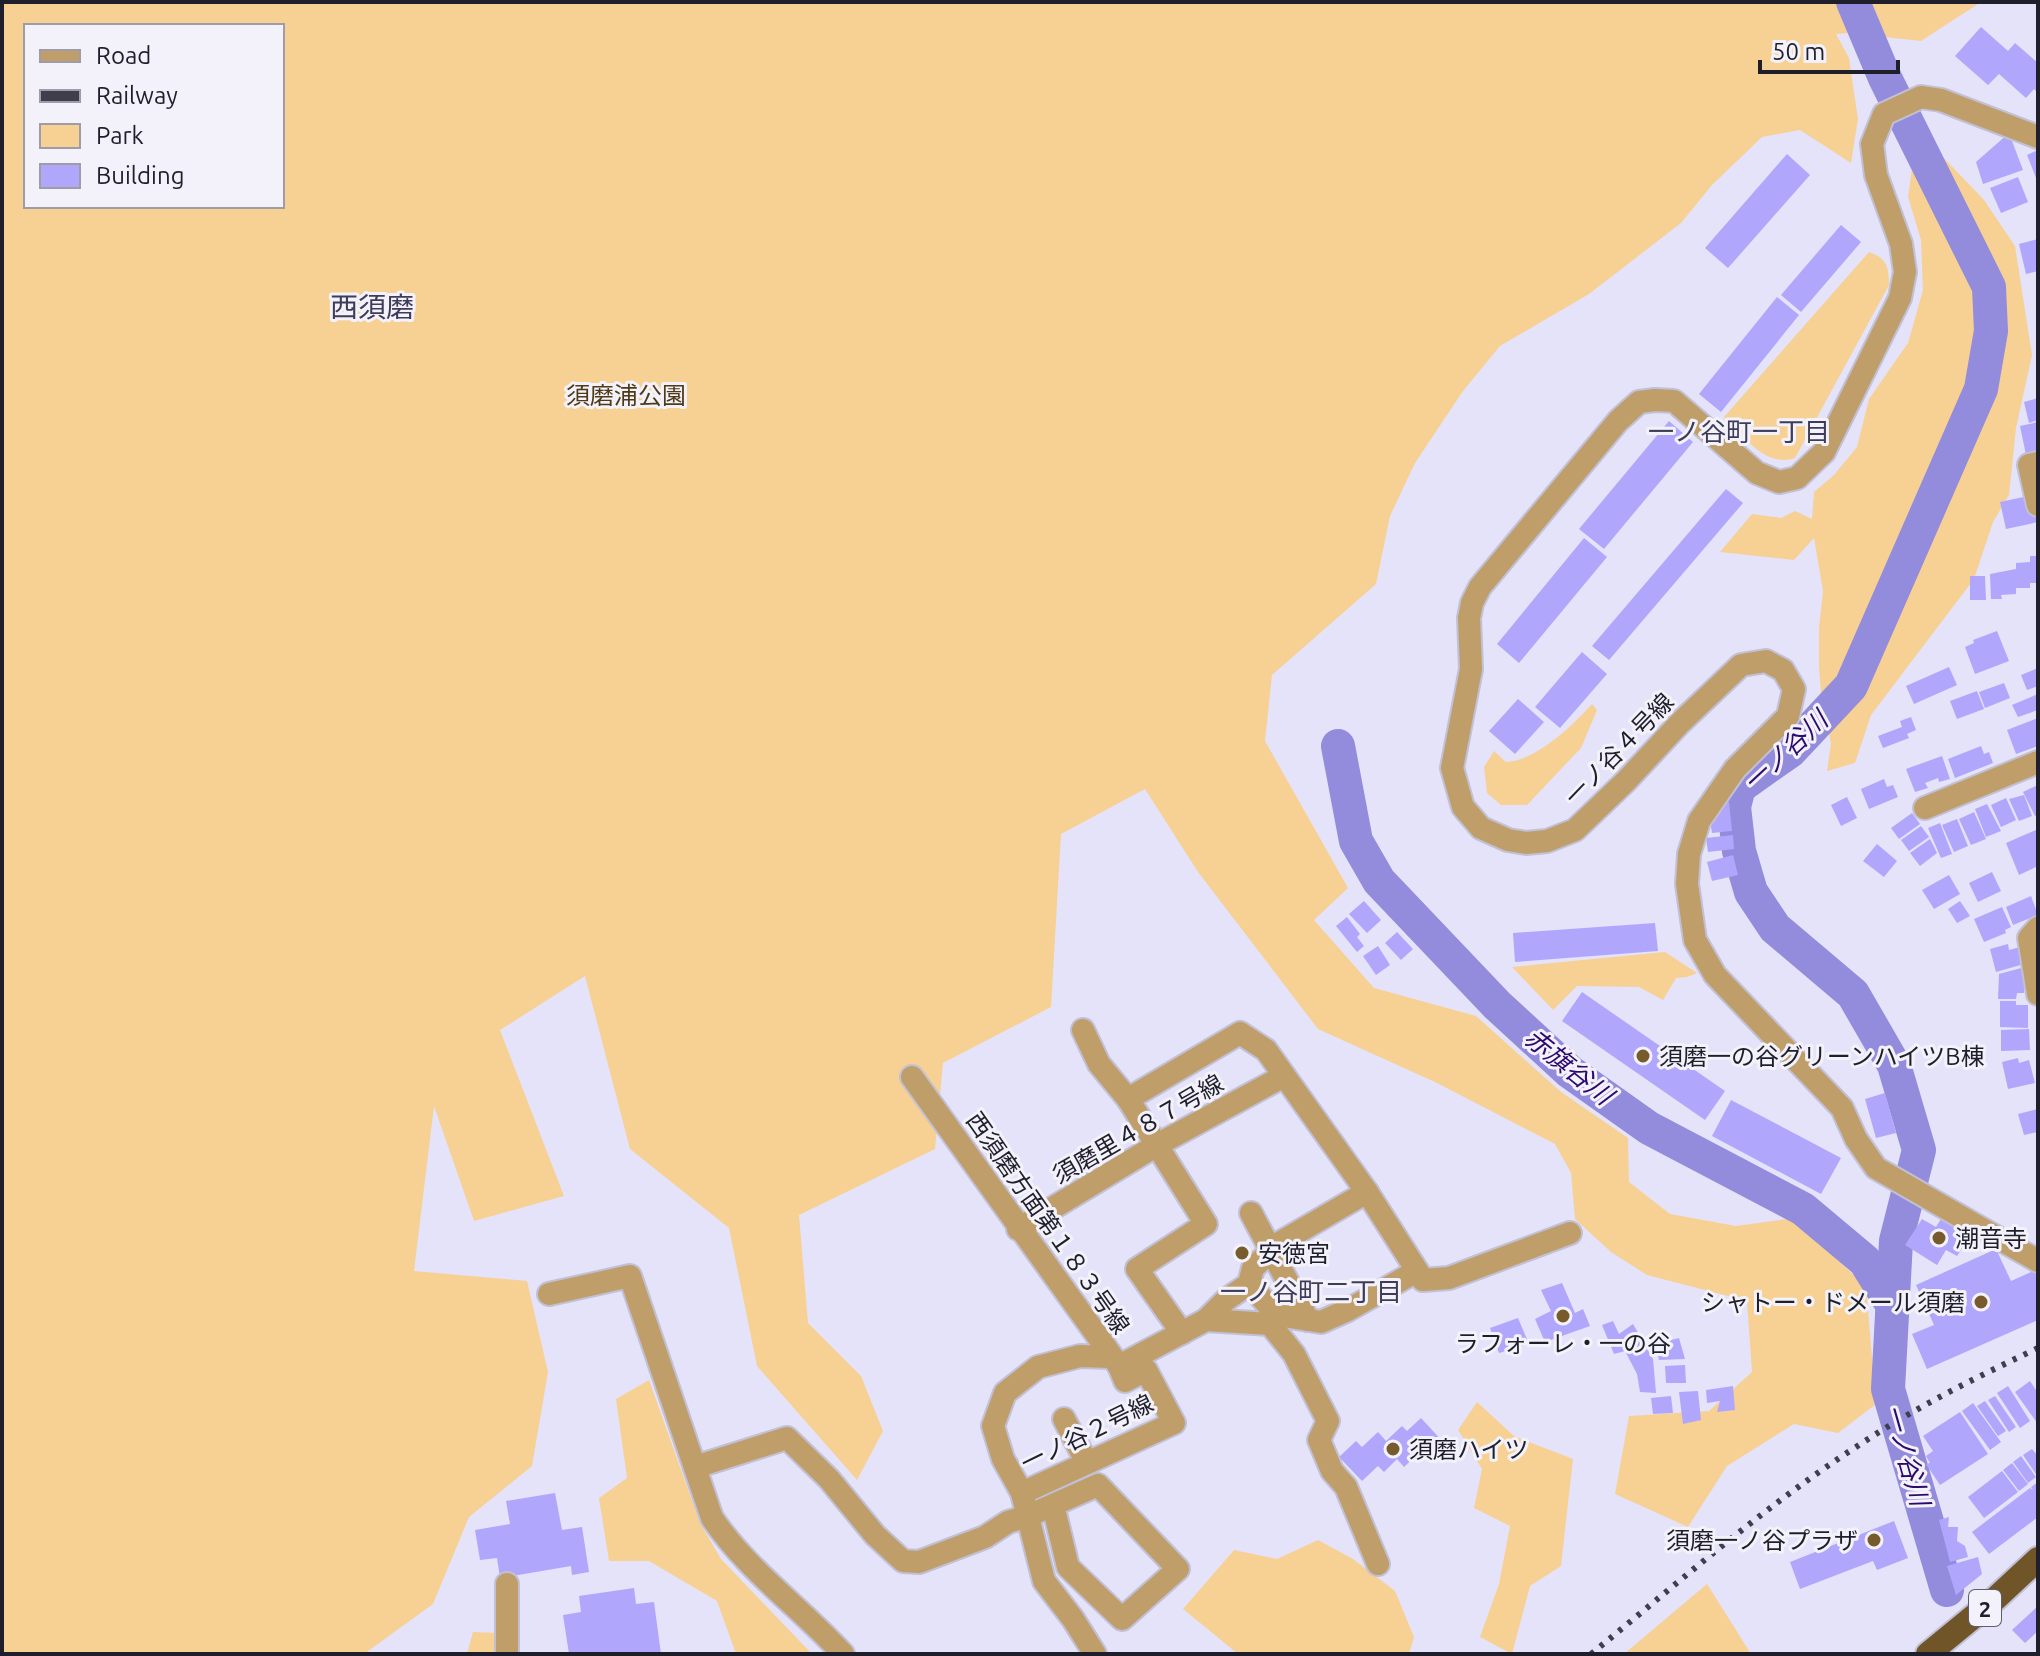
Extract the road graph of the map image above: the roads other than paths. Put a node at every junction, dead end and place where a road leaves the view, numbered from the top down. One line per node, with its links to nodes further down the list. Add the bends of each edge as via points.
1 (2038, 137): 18 (street, 一ノ谷４号線, via 1921,97 1884,114 1872,144 1876,175 1901,244 1905,272 1900,298 1824,452 1797,478 1779,482 1757,473 1674,401 1639,402 1480,587 1469,618 1471,669 1452,768 1463,807 1481,828 1508,840 1547,841 1575,830 1600,808 1741,665 1766,661 1783,670 1794,689 1788,716 1735,769 1699,821 1687,884 1695,940 1715,975 1842,1108 1877,1169)
2 (2033, 464): 3 (street)
3 (2038, 504)
4 (2038, 762): 5 (street)
5 (1925, 808)
6 (2038, 928): 7 (street, via 2029,938)
7 (2038, 994)
8 (1083, 1030): 11 (street, via 1099,1064)
9 (1284, 1076): 11 (street, via 1266,1050 1240,1033); 12 (street, 須磨里４８７号線); 13 (street)
10 (912, 1077): 15 (street, 西須磨方面第１８３号線)
11 (1128, 1099): 12 (street)
12 (1157, 1145): 15 (street, 須磨里４８７号線); 25 (street, via 1206,1224 1137,1269)
13 (1367, 1192): 17 (street); 19 (street)
14 (1251, 1213): 17 (street)
15 (1018, 1229): 26 (street, 西須磨方面第１８３号線)
16 (1570, 1233): 19 (street, via 1449,1278 1423,1280)
17 (1276, 1246): 20 (street, 西須磨方面第１８３号線, via 1253,1268); 24 (street)
18 (2038, 1261)
19 (1417, 1271): 24 (street, via 1348,1310 1321,1322)
20 (1249, 1284): 22 (street); 23 (street, 西須磨方面第１８３号線)
21 (549, 1294): 29 (street, via 630,1276)
22 (1274, 1319): 23 (street); 24 (street); 34 (street, via 1328,1421 1319,1440 1332,1471 1346,1487)
23 (1206, 1320): 25 (street, 西須磨方面第１８３号線)
24 (1308, 1320)
25 (1182, 1333): 26 (street, 西須磨方面第１８３号線)
26 (1114, 1362): 28 (street, 一ノ谷２号線, via 1125,1381 1146,1370 1174,1423); 30 (street, via 1080,1356 1038,1367 1005,1393 993,1426)
27 (1064, 1419): 28 (street)
28 (1087, 1463): 30 (street, 一ノ谷２号線)
29 (695, 1467): 32 (street, via 787,1438 903,1561 919,1562); 37 (street, via 712,1518 729,1544)
30 (1022, 1493): 32 (street)
31 (1053, 1505): 31 (street, via 1098,1485 1178,1569 1122,1619 1068,1567); 32 (street)
32 (1028, 1516): 38 (street, via 1044,1581)
33 (2038, 1559): 39 (highway, 2)
34 (1378, 1564)
35 (507, 1584): 36 (street)
36 (507, 1654)
37 (843, 1654)
38 (1095, 1654)
39 (1928, 1654)

